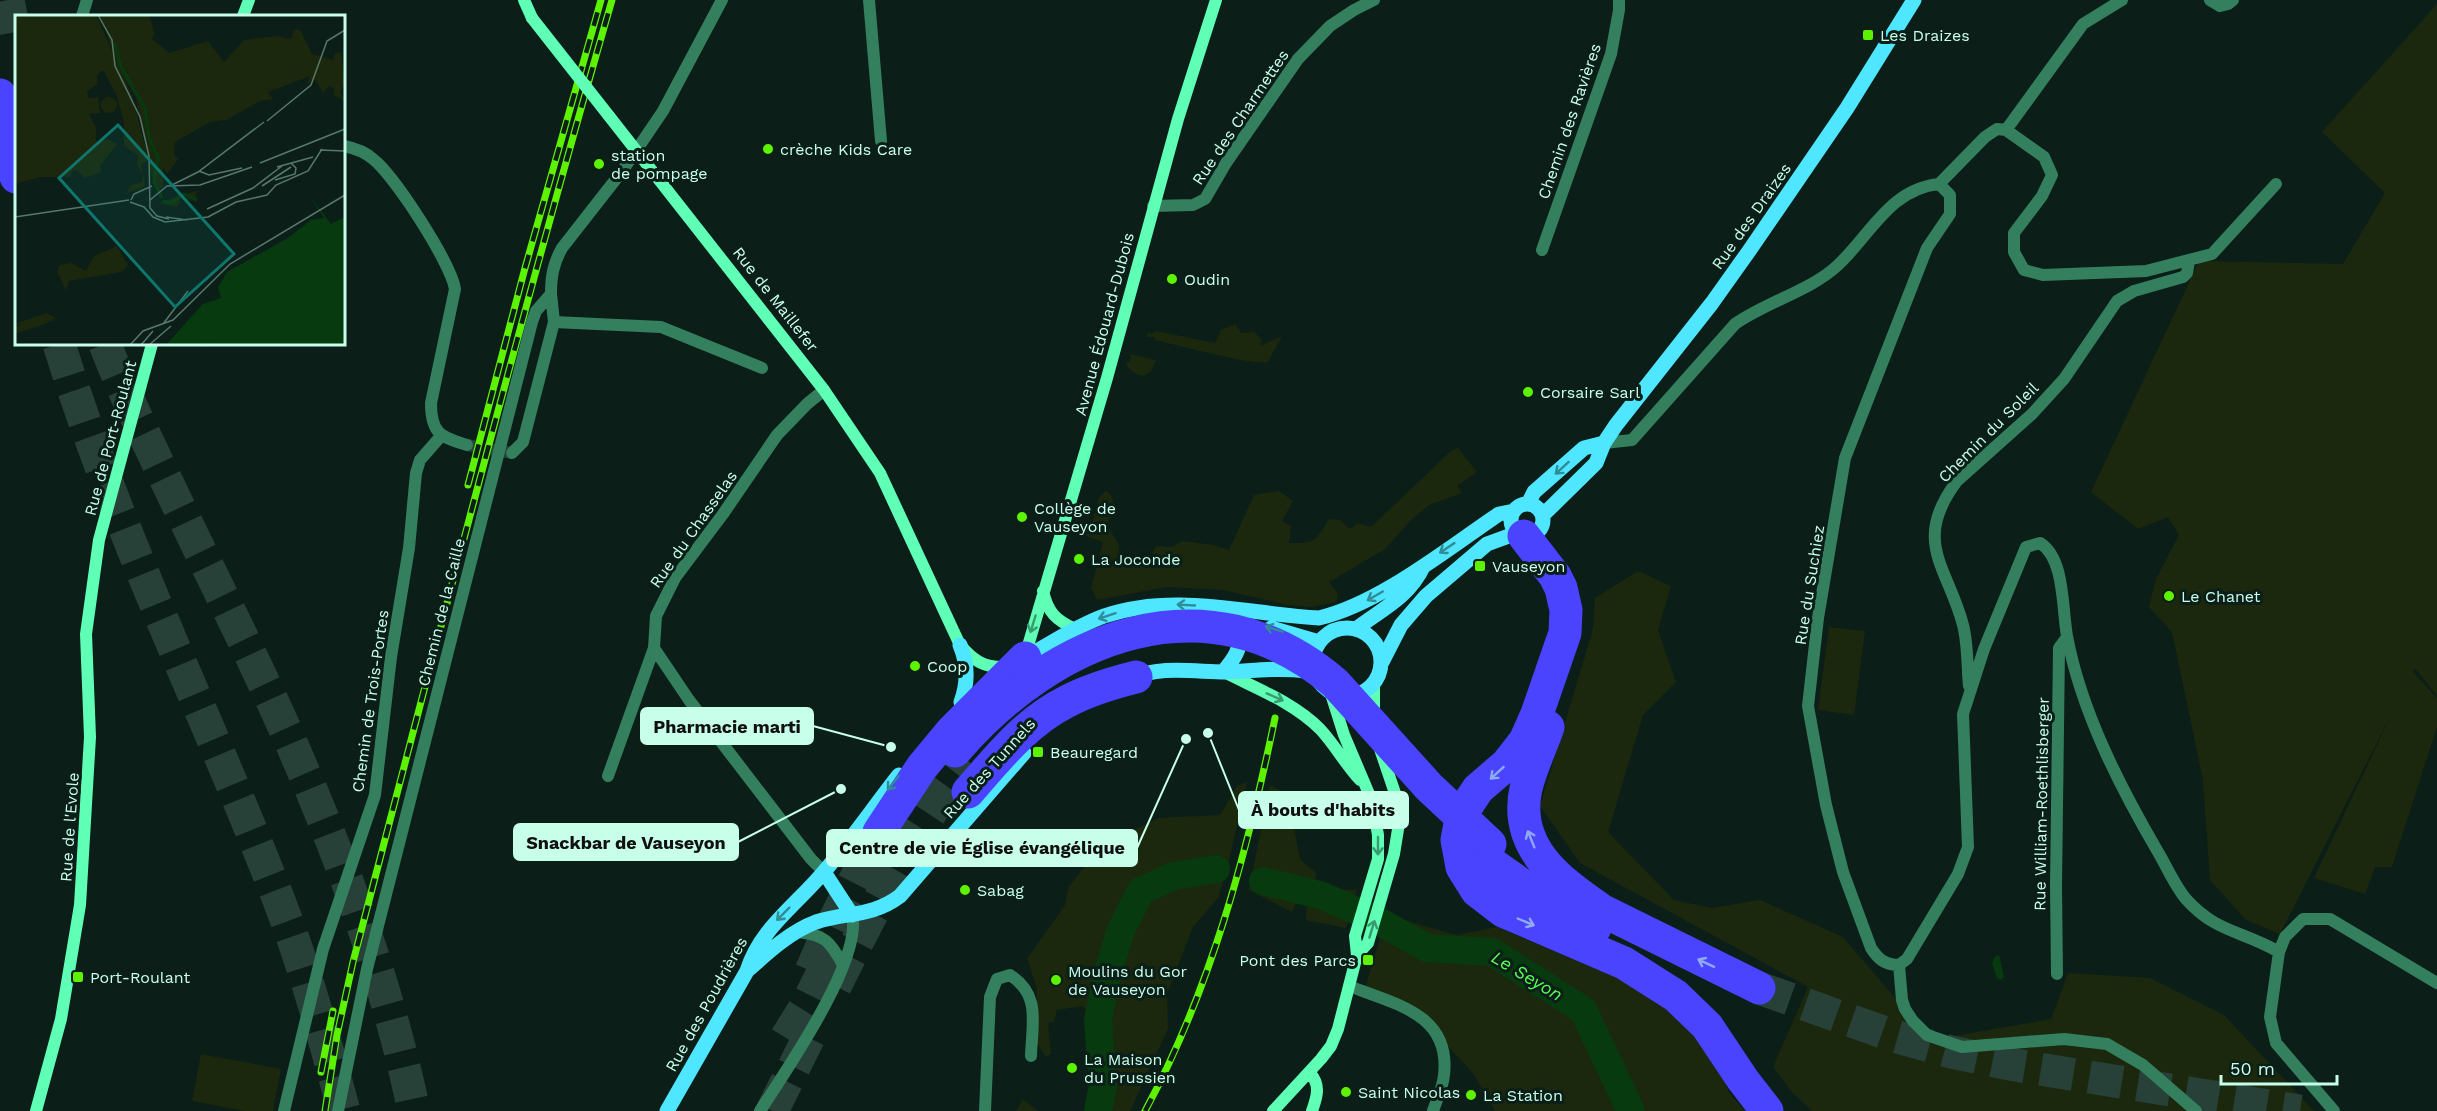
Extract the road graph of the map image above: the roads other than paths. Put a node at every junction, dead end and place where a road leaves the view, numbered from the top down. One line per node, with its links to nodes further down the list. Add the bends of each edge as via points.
1 (87, 0): 13 (street)
2 (249, 0): 14 (street)
3 (524, 0): 19 (street, Rue de Maillefer, bridge, via 532,18)
4 (722, 0): 19 (street, via 663,111)
5 (869, 0): 17 (street)
6 (1216, 0): 23 (street, Avenue Édouard-Dubois)
7 (1374, 0): 23 (street, Rue des Charmettes, via 1330,26 1298,59 1205,199 1193,205)
8 (1618, 0): 24 (street, Chemin des Ravières, via 1611,54)
9 (1914, 0): 32 (main road, Rue des Draizes, via 1847,108 1749,251)
10 (2122, 0): 16 (street, via 2083,24)
11 (2210, 0): 12 (street, via 2220,6)
12 (2233, 0)
13 (82, 15)
14 (243, 15)
15 (0, 95): 20 (highway)
16 (2006, 130): 21 (street, via 1997,129 1985,137); 25 (street, via 2044,157 2052,175 2042,196 2014,233 2014,252 2024,270 2043,275 2146,271)
17 (881, 141)
18 (345, 146): 31 (street, via 375,159 397,186 454,279 431,403 435,429)
19 (636, 150): 26 (street, via 562,248 551,275); 30 (street, Rue de Maillefer)
20 (15, 172)
21 (1939, 184): 32 (street, via 1905,194 1838,265 1735,324 1632,440); 66 (street, Rue du Suchiez, via 1950,195 1950,214 1927,248 1845,458 1818,618 1808,706 1843,872 1877,957)
22 (2276, 184): 25 (street, via 2212,254)
23 (1153, 206): 38 (street, Avenue Édouard-Dubois, via 1107,378)
24 (1542, 250)
25 (2189, 261): 52 (street, Chemin du Soleil, via 2183,277 2134,291 2117,301 2064,379 1948,493 1936,521 1935,550 1963,626)
26 (551, 294): 27 (street); 77 (street, Chemin de la Caille, via 532,322 468,566 367,969)
27 (554, 322): 29 (street, via 661,327); 34 (street, via 523,442)
28 (152, 345): 36 (street, Rue de Port-Roulant)
29 (762, 368)
30 (824, 390): 44 (street, Rue de Maillefer, via 880,473); 45 (street, Rue du Chasselas, via 777,435 675,578 656,616)
31 (441, 435): 33 (street); 76 (street, Chemin de Trois-Portes, via 420,459 416,473 375,795 323,949)
32 (1604, 443): 35 (main road, Rue des Draizes, via 1596,463); 35 (main road, Rue des Draizes, one-way to 35, via 1584,448 1534,492)
33 (467, 445)
34 (512, 453)
35 (1528, 521): 37 (main road, one-way to 37, via 1499,514); 47 (main road, via 1487,544 1426,596 1401,626); 60 (highway, one-way to 35, via 1545,865 1526,822 1527,786 1578,635 1582,609 1581,589 1564,551); 83 (highway, one-way to 83, via 1561,588 1566,610 1565,633 1525,741 1507,764 1478,789 1462,813 1457,840 1462,867 1477,891 1503,911 1624,963 1676,996 1707,1026)
36 (99, 540): 75 (street, Rue de l'Evole, via 86,634 90,737 80,905 61,1019)
37 (1424, 564): 39 (main road, one-way to 39, via 1358,605 1329,616 1299,617); 41 (main road, via 1402,597)
38 (1043, 591): 40 (street, via 1050,613); 46 (street, Avenue Édouard-Dubois, one-way to 46)
39 (1231, 609): 40 (main road, one-way to 40, via 1170,604 1141,607 1104,616); 43 (main road, one-way to 39, via 1267,627); 48 (main road, via 1240,624 1241,639 1238,652)
40 (1075, 629): 46 (main road)
41 (1356, 629): 43 (main road, via 1340,628); 47 (main road, via 1375,641)
42 (2067, 638): 52 (street, via 2056,562 2049,549 2040,543 2026,547); 63 (street, via 2089,712 2127,800 2185,897 2213,923); 68 (street, Rue William-Roethlisberger, via 2059,648)
43 (1319, 642): 49 (main road, via 1314,652)
44 (960, 645): 46 (street, via 984,666); 54 (main road, via 966,675)
45 (654, 648): 55 (street, Rue du Chasselas); 59 (street, via 689,700)
46 (1015, 662): 54 (main road, Rue des Poudrières, via 978,685); 57 (highway, via 945,738)
47 (1382, 662): 51 (main road)
48 (1223, 672): 49 (main road, Rue des Tunnels, via 1275,668); 50 (main road, Rue des Tunnels, via 1167,671); 56 (street, one-way to 56, via 1302,713)
49 (1315, 673): 53 (main road)
50 (1136, 677): 58 (highway, via 1065,702 1018,738 964,768 1024,707 1091,664 1170,644 1222,646 1270,660 1305,680 1335,706 1433,815); 61 (main road, Rue des Tunnels, via 1046,730 900,896 882,908)
51 (1374, 685): 53 (main road, via 1354,696); 64 (street, one-way to 51, via 1368,943 1394,854 1400,817 1379,750)
52 (1969, 690): 66 (street, via 1963,714 1968,847 1959,874 1911,954)
53 (1331, 693): 56 (street)
54 (961, 702): 59 (main road, Rue des Poudrières, one-way to 59, via 936,728)
55 (608, 776)
56 (1368, 789): 64 (street, one-way to 64, via 1376,816 1378,859 1355,936)
57 (879, 832)
58 (1486, 850): 60 (highway); 84 (highway, via 1522,885 1664,968 1689,987 1722,1019)
59 (824, 872): 61 (main road); 67 (main road, Rue des Poudrières, one-way to 67, via 753,951)
60 (1600, 909): 71 (highway, one-way to 60)
61 (852, 915): 62 (main road, Rue des Tunnels, via 817,922); 65 (street, via 854,929)
62 (798, 932): 65 (street, via 828,941); 67 (main road, Rue des Tunnels)
63 (2279, 952): 69 (street, via 2285,937 2303,919 2330,919); 86 (street, via 2271,1017 2276,1043)
64 (1357, 955): 70 (street)
65 (843, 965): 79 (street, via 800,1047)
66 (1899, 965): 85 (street, via 1905,1010 1927,1035 1962,1047 2064,1039 2107,1044 2143,1065)
67 (747, 971): 78 (main road, Rue des Poudrières)
68 (2057, 974)
69 (2437, 983)
70 (1349, 986): 73 (street, via 1338,1029); 82 (street, via 1421,1015 1433,1026 1441,1039 1445,1059 1444,1078)
71 (1759, 988)
72 (1031, 1056): 74 (street, via 1030,995 1010,975 996,979 990,997)
73 (1310, 1073): 80 (street); 81 (street, via 1318,1088)
74 (985, 1109)
75 (36, 1111)
76 (284, 1111)
77 (338, 1111)
78 (667, 1111)
79 (760, 1111)
80 (1272, 1111)
81 (1312, 1111)
82 (1433, 1111)
83 (1767, 1111)
84 (1790, 1111)
85 (2196, 1111)
86 (2334, 1111)

